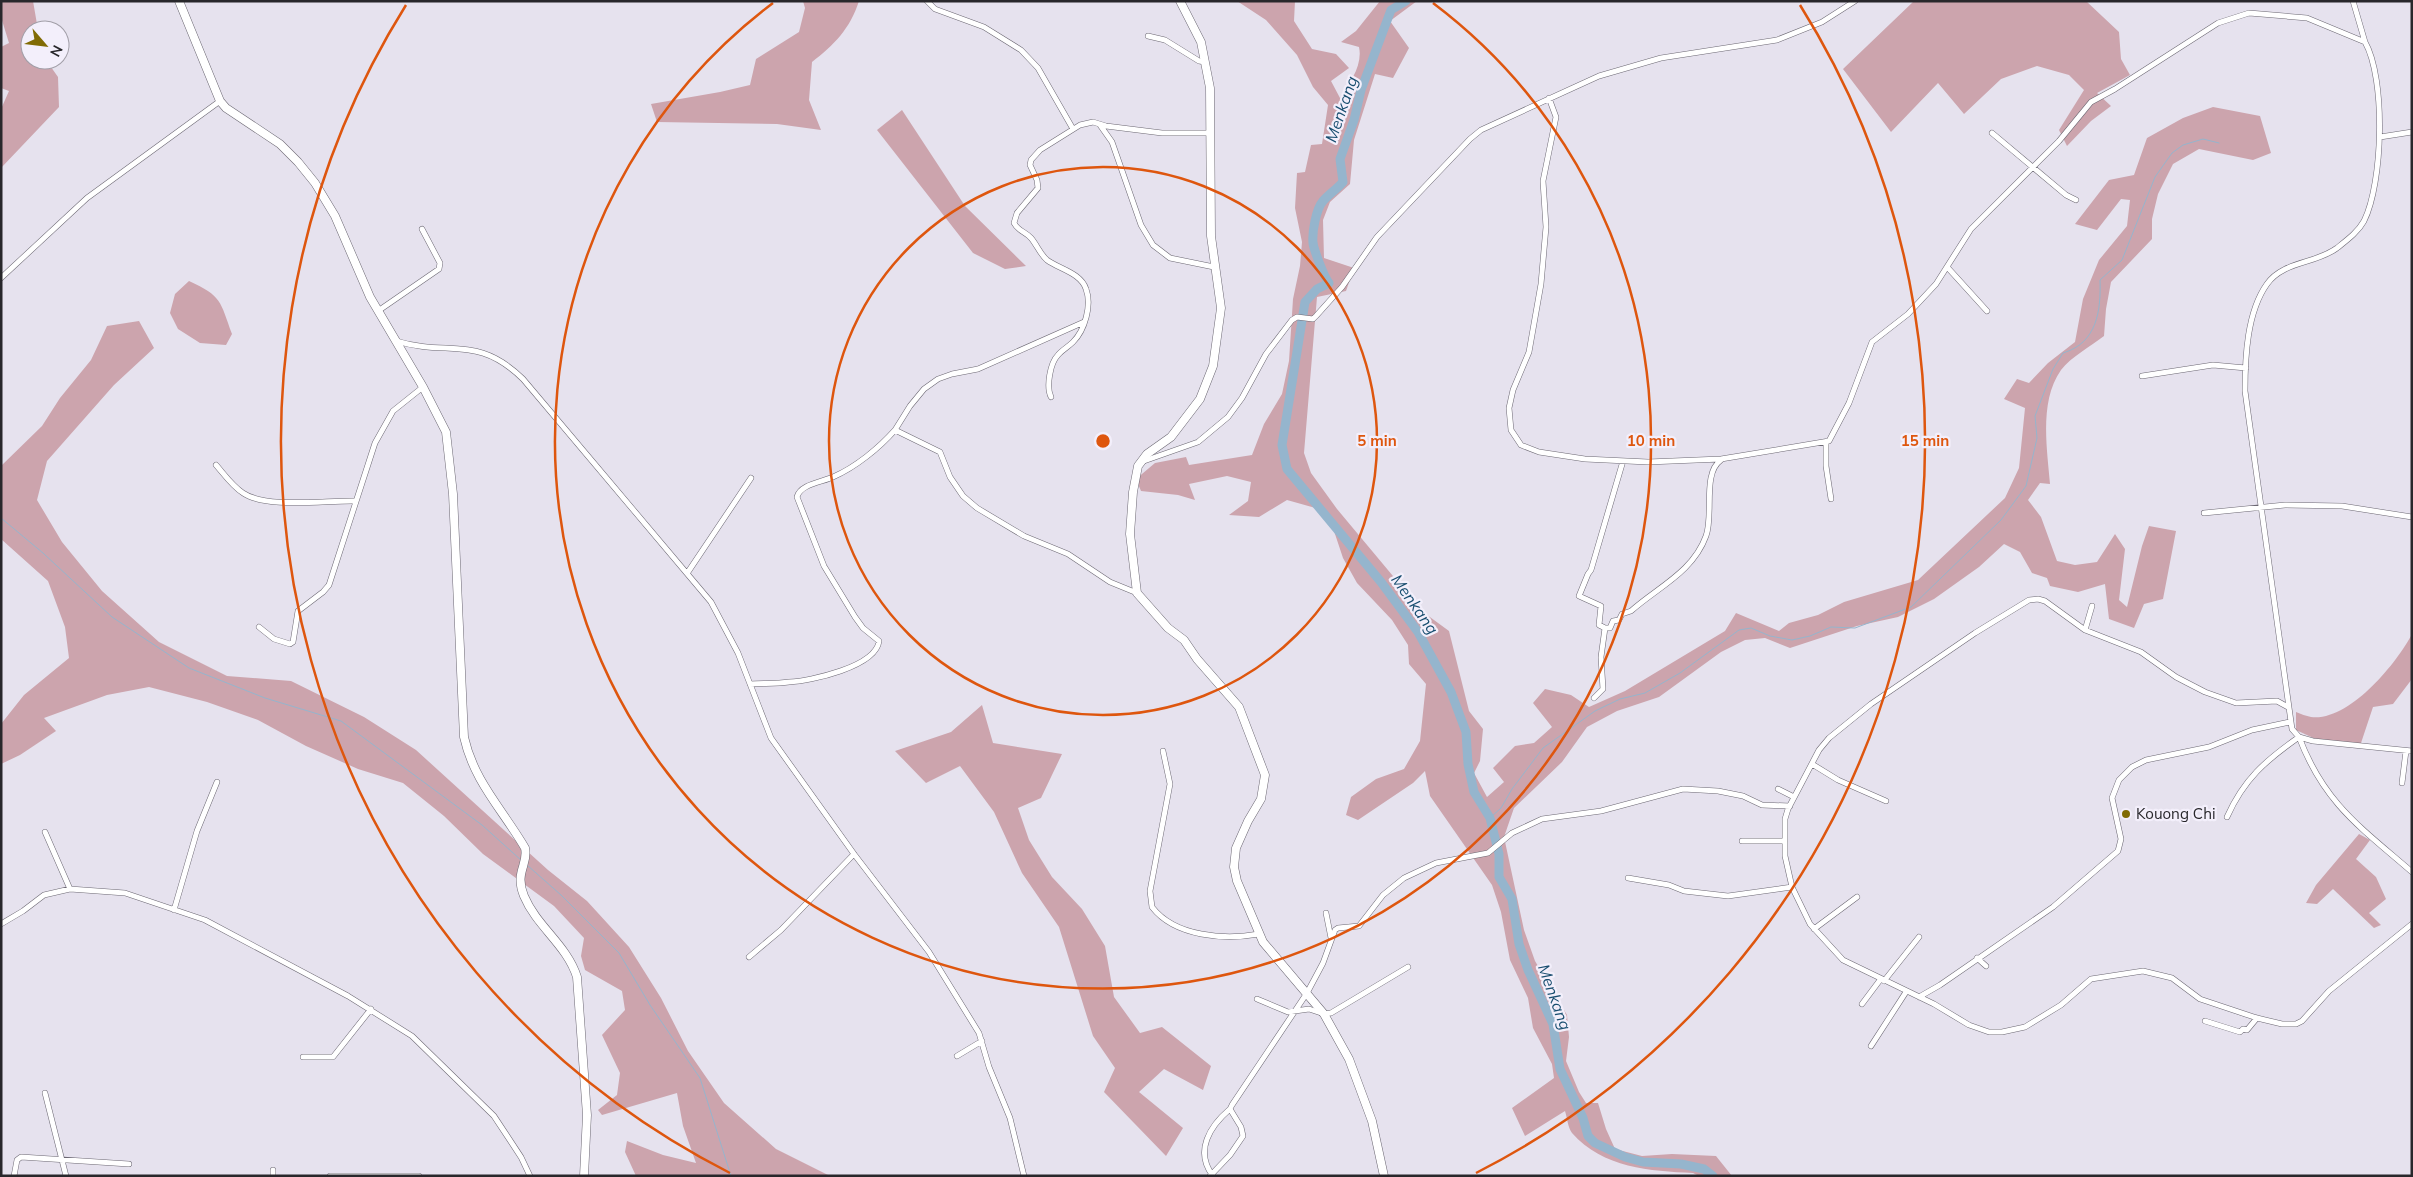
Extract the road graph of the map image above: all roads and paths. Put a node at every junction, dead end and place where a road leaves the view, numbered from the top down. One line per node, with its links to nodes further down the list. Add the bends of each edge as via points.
1 (179, 1): 10 (street)
2 (927, 1): 12 (street, via 935,9 984,27 1021,50 1038,68)
3 (1180, 1): 8 (street, via 1197,30)
4 (1856, 1): 9 (street, via 1822,22 1786,37 1661,58 1599,76)
5 (2353, 1): 7 (street)
6 (1148, 36): 8 (street, via 1166,40)
7 (2365, 42): 16 (street, via 2375,83); 17 (street, via 2307,18 2257,13 2230,18 2208,28 2115,89 2097,97 2071,129)
8 (1205, 62): 14 (street, via 1212,103)
9 (1549, 98): 34 (street, via 1556,117 1543,181 1546,228 1541,284 1529,352 1509,408 1509,424 1521,445 1529,450); 36 (street, via 1481,130 1470,139 1377,237 1342,287 1316,316 1292,320 1266,354 1236,407 1216,428 1198,442 1150,458)
10 (220, 101): 22 (street, via 87,198); 23 (street, via 231,112 270,136 307,172 328,204)
11 (1099, 125): 12 (street, via 1090,123); 14 (street, via 1162,133); 20 (street, via 1112,142 1141,225 1153,246 1170,258)
12 (1073, 129): 25 (street, via 1040,150 1031,160 1038,188 1014,220 1015,226 1031,238 1048,260 1085,285 1088,308)
13 (2412, 132): 16 (street)
14 (1212, 133): 20 (street)
15 (1992, 133): 17 (street)
16 (2380, 137): 27 (street, via 2378,164 2364,221 2353,236 2333,251 2280,271 2268,282 2256,305)
17 (2033, 166): 18 (street); 21 (street, via 1965,235)
18 (2076, 200)
19 (422, 229): 23 (street, via 440,269)
20 (1214, 267): 36 (street, via 1221,308 1218,344 1208,382 1200,399 1172,437 1147,454)
21 (1948, 268): 24 (street); 32 (street, via 1915,307 1872,342 1849,404 1832,438)
22 (1, 278)
23 (378, 311): 26 (street)
24 (1987, 311)
25 (1084, 322): 30 (street, via 1074,341 1055,359 1048,379); 31 (street, via 978,369 938,379 924,389 910,406)
26 (396, 341): 29 (street); 43 (street, via 423,348 477,350 508,365)
27 (2246, 368): 28 (street, via 2213,365); 40 (street, via 2247,413)
28 (2142, 376)
29 (423, 387): 39 (street, via 385,424 375,443); 113 (street, via 446,432 450,455 466,744 486,792 525,848 520,879 528,905 565,952 577,977 587,1115)
30 (1051, 397)
31 (896, 430): 44 (street, via 940,452 950,478 962,496 977,508 1024,536 1068,554 1110,582); 49 (street, via 854,466 803,489 797,497 824,566 859,622 879,641 877,648 864,661 846,669 800,681)
32 (1826, 443): 33 (street); 38 (street)
33 (1721, 459): 34 (street); 47 (street, via 1712,470 1709,527 1694,560 1622,614 1619,620 1613,621 1610,628)
34 (1623, 461): 47 (street, via 1591,570 1579,596 1600,605 1599,625)
35 (216, 465): 39 (street, via 236,488 250,497 291,502)
36 (1138, 466): 44 (street, via 1130,534)
37 (751, 478): 43 (street)
38 (1831, 499)
39 (356, 501): 46 (street, via 329,585 298,611 293,642 281,642)
40 (2262, 506): 41 (street); 42 (street, via 2342,506); 51 (street)
41 (2204, 513)
42 (2412, 517)
43 (688, 572): 49 (street, via 722,619)
44 (1137, 593): 80 (street, via 1168,628 1184,640 1196,659 1237,702 1262,763 1265,780 1261,799 1239,838 1234,867 1241,894)
45 (2092, 606): 48 (street)
46 (259, 627)
47 (1605, 628): 50 (street, via 1600,663 1603,689)
48 (2085, 630): 51 (street, via 2141,652 2176,677 2215,696 2243,703 2277,701); 56 (street, via 2044,601 2034,598 2020,604 1857,714 1823,744)
49 (750, 684): 69 (street, via 771,738)
50 (1594, 698)
51 (2288, 707): 52 (street)
52 (2290, 722): 53 (street); 84 (street, via 2146,760 2132,767 2119,780 2112,798 2121,839 2118,851 2053,907)
53 (2299, 737): 55 (street, via 2333,744); 65 (street, via 2248,779); 70 (street, via 2332,800 2356,825)
54 (1162, 751): 80 (street, via 1170,784 1150,892 1151,905 1169,922 1197,933)
55 (2409, 751): 58 (street)
56 (1812, 764): 62 (street); 63 (street, via 1838,780)
57 (2412, 771): 58 (street)
58 (2404, 774): 60 (street)
59 (216, 782): 75 (street, via 197,830)
60 (2402, 783)
61 (1778, 788): 62 (street)
62 (1794, 797): 64 (street)
63 (1886, 801)
64 (1790, 806): 68 (street, via 1785,819); 82 (street, via 1762,805 1742,796 1718,791 1674,790 1601,811 1542,819 1512,832 1482,855 1436,863 1404,878 1383,895 1359,926 1338,928)
65 (2227, 817)
66 (45, 832): 73 (street)
67 (1742, 841): 68 (street)
68 (1785, 841): 72 (street, via 1786,865)
69 (854, 854): 83 (street, via 781,930); 98 (street, via 941,970)
70 (2412, 872)
71 (1628, 878): 72 (street, via 1684,891 1728,896)
72 (1792, 887): 79 (street)
73 (70, 889): 75 (street, via 125,893); 77 (street, via 44,895)
74 (1857, 897): 79 (street)
75 (174, 910): 93 (street, via 205,920)
76 (1326, 913): 82 (street)
77 (1, 924)
78 (2412, 924): 96 (street, via 2329,992 2302,1021 2282,1024)
79 (1814, 929): 87 (street, via 1843,960)
80 (1259, 934): 89 (street, via 1269,951)
81 (1919, 937): 87 (street)
82 (1331, 938): 89 (street)
83 (749, 957)
84 (1977, 958): 85 (street); 90 (street)
85 (1986, 966)
86 (1408, 967): 95 (street, via 1338,1010)
87 (1882, 981): 88 (street); 92 (street)
88 (1906, 992): 90 (street); 99 (street)
89 (1307, 994): 94 (street); 95 (street)
90 (1919, 997): 96 (street, via 1979,1030 2002,1032 2025,1027 2038,1020 2091,979 2143,971 2172,978 2200,999)
91 (1257, 1000): 94 (street)
92 (1862, 1004)
93 (371, 1009): 101 (street, via 333,1057); 112 (street, via 412,1036 476,1097 498,1121)
94 (1292, 1013): 95 (street, via 1309,1009); 103 (street)
95 (1324, 1014): 115 (street, via 1362,1090)
96 (2257, 1018): 97 (street, via 2247,1030 2240,1032)
97 (2205, 1021)
98 (982, 1041): 100 (street); 114 (street, via 1010,1118)
99 (1872, 1046)
100 (957, 1056)
101 (302, 1058)
102 (45, 1092): 104 (street)
103 (1230, 1109): 107 (street, via 1206,1139); 107 (street, via 1243,1136)
104 (60, 1160): 105 (street); 108 (street, via 21,1157 17,1160); 109 (street)
105 (128, 1164)
106 (366, 1175): 110 (street); 111 (street)
107 (1211, 1175)
108 (14, 1176)
109 (66, 1176)
110 (330, 1176)
111 (419, 1176)
112 (530, 1176)
113 (584, 1176)
114 (1024, 1176)
115 (1384, 1176)

